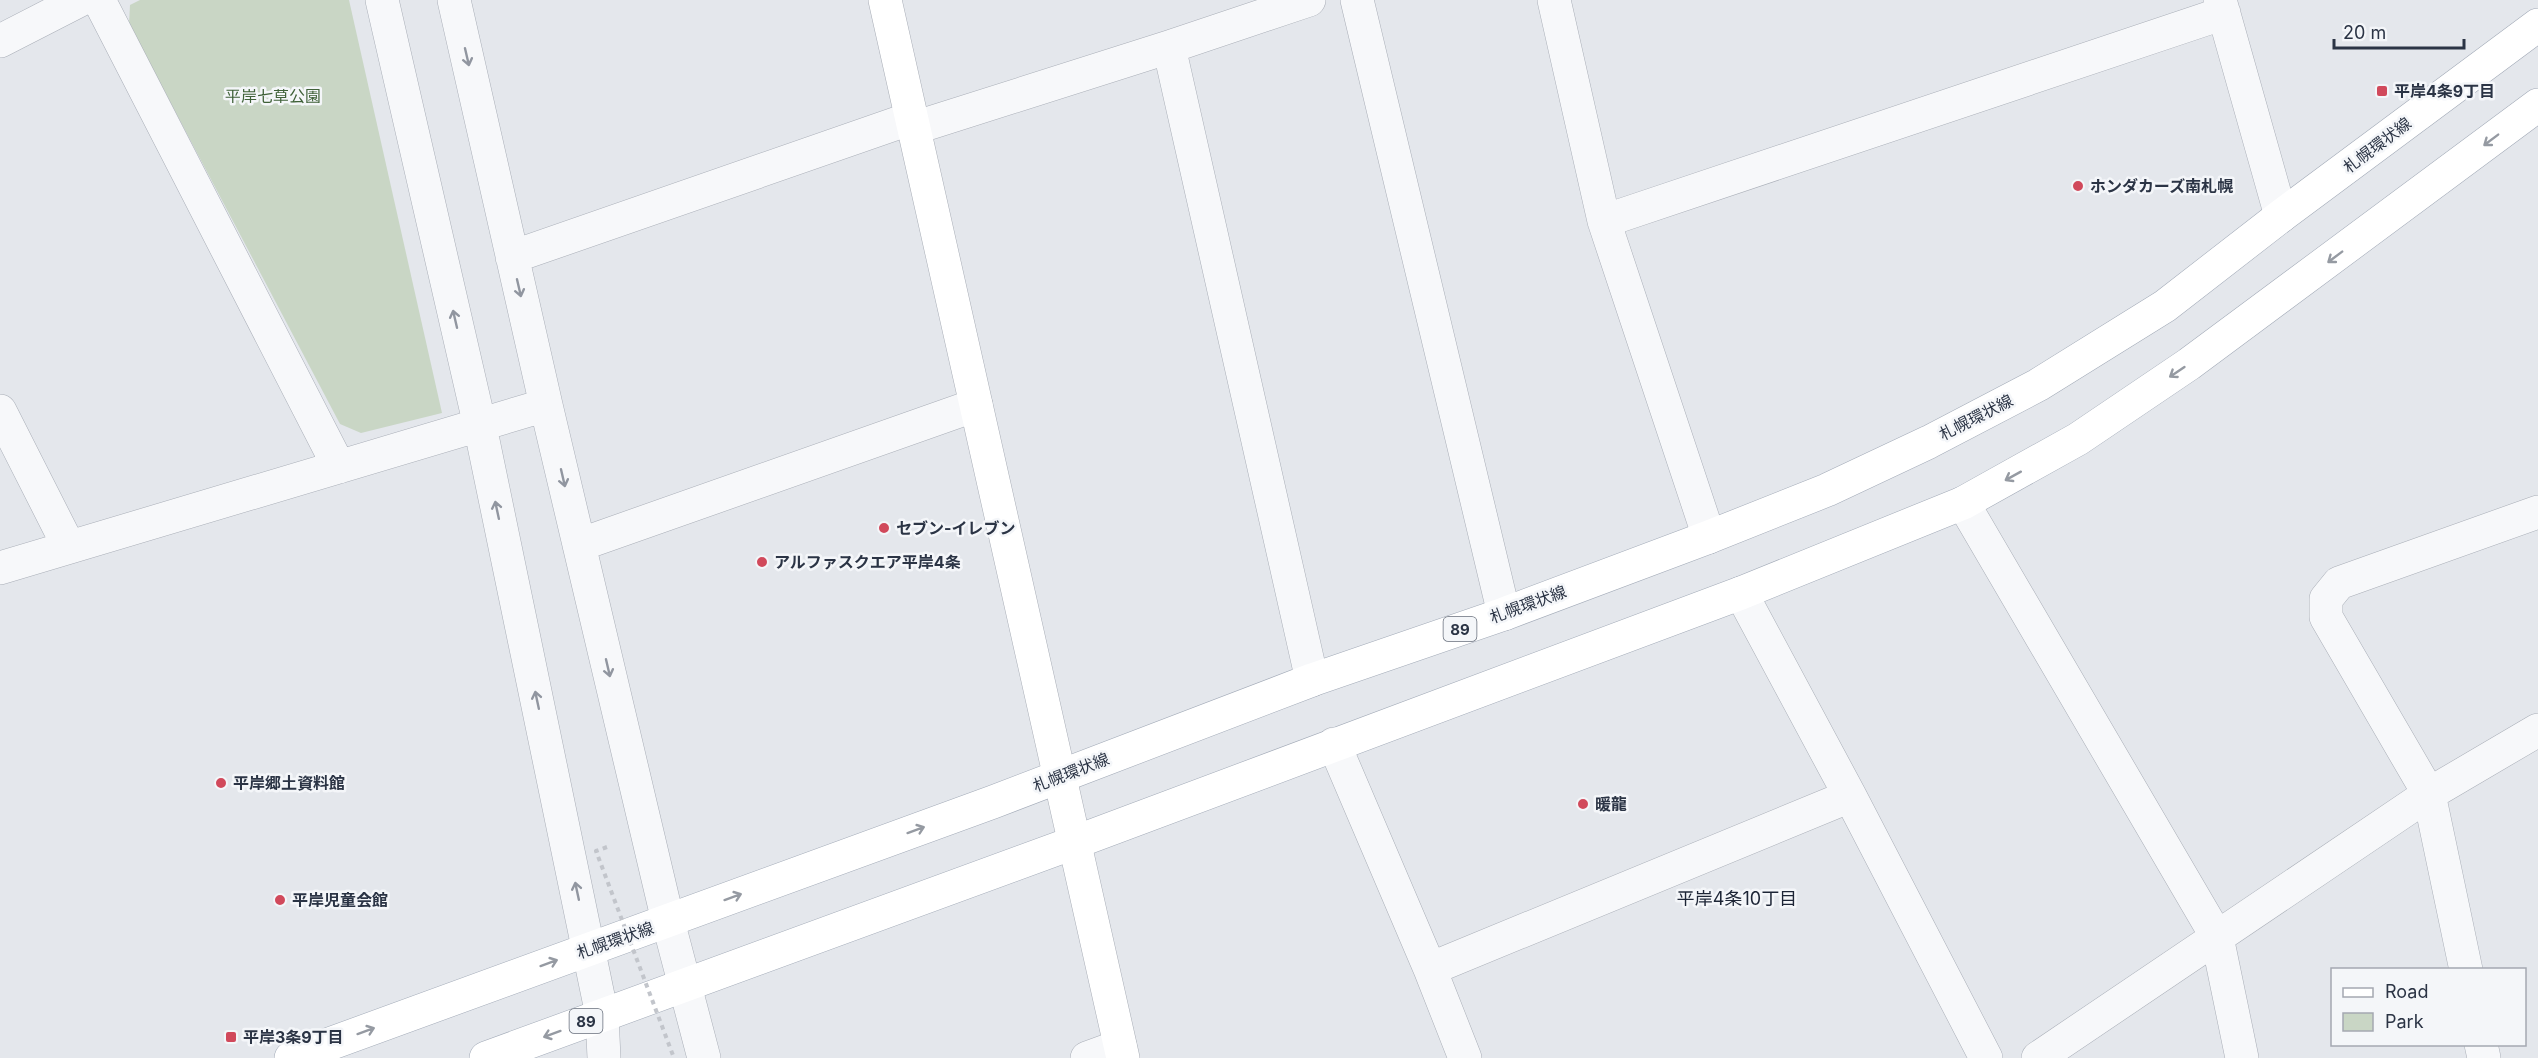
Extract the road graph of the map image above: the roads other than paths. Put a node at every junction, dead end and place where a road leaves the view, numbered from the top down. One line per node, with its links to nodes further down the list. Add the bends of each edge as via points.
1 (80, 0): 11 (street)
2 (99, 0): 22 (street)
3 (382, 0): 21 (street, one-way to 3)
4 (454, 0): 17 (street, one-way to 17)
5 (885, 0): 14 (main road)
6 (1309, 0): 12 (street)
7 (1357, 0): 30 (street)
8 (1554, 0): 16 (street)
9 (2222, 6): 15 (street); 16 (street)
10 (2538, 25): 15 (main road, 札幌環状線 / 89)
11 (0, 41)
12 (1169, 47): 14 (street); 31 (street)
13 (2538, 105): 23 (main road, 89, one-way to 23, via 2189,364 2078,439)
14 (913, 123): 17 (street); 19 (main road)
15 (2281, 216): 25 (main road, 札幌環状線 / 89, via 2165,306 2038,385 1827,490)
16 (1604, 221): 25 (street)
17 (512, 257): 18 (street, one-way to 18)
18 (546, 405): 21 (street); 26 (street, one-way to 26)
19 (976, 405): 26 (street); 34 (main road)
20 (0, 411): 27 (street)
21 (480, 426): 22 (street); 40 (street, one-way to 21)
22 (339, 467): 27 (street)
23 (1963, 503): 29 (main road, 89); 39 (street)
24 (2538, 512): 35 (street, via 2339,583 2326,599 2325,617)
25 (1708, 537): 30 (main road, 札幌環状線 / 89)
26 (579, 545): 38 (street, one-way to 38)
27 (69, 547): 28 (street)
28 (0, 568)
29 (1741, 592): 33 (main road, 89); 36 (street)
30 (1504, 614): 31 (main road, 札幌環状線 / 89)
31 (1312, 681): 34 (main road, 札幌環状線 / 89)
32 (2538, 730): 35 (street)
33 (1334, 744): 37 (main road, 89); 42 (street)
34 (1058, 777): 37 (main road); 38 (main road, 札幌環状線 / 89, one-way to 34)
35 (2429, 794): 39 (street); 41 (street)
36 (1850, 796): 42 (street); 52 (street)
37 (1073, 843): 43 (main road, 89); 45 (main road)
38 (668, 921): 40 (main road, 札幌環状線 / 89); 43 (street)
39 (2217, 937): 53 (street); 54 (street)
40 (589, 949): 44 (street); 46 (main road, 札幌環状線 / 89, one-way to 40)
41 (2466, 968)
42 (1430, 969): 51 (street)
43 (685, 984): 44 (main road, 89); 49 (street)
44 (602, 1015): 47 (main road, 89, one-way to 47); 48 (street)
45 (1121, 1052): 50 (street)
46 (291, 1058)
47 (486, 1058)
48 (604, 1058)
49 (704, 1058)
50 (1087, 1058)
51 (1464, 1058)
52 (1986, 1058)
53 (2038, 1058)
54 (2241, 1058)

